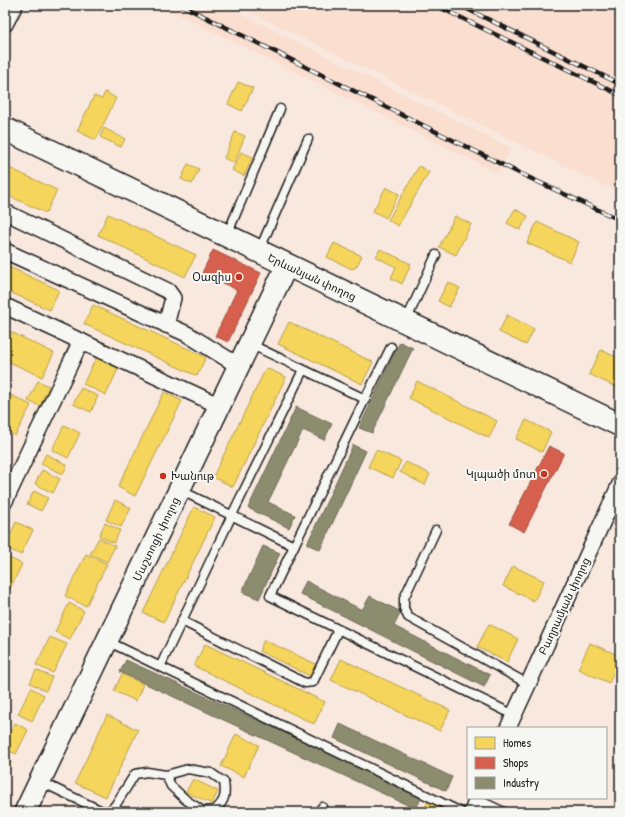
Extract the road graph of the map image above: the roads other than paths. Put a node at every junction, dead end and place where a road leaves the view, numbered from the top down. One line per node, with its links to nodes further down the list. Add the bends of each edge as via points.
1 (15, 5): 2 (street)
2 (5, 24)
3 (280, 109): 7 (lane)
4 (5, 129): 7 (highway, Երևանյան փողոց)
5 (308, 139): 9 (lane)
6 (5, 212): 14 (street, via 168,291 173,298)
7 (227, 236): 9 (highway, Երևանյան փողոց)
8 (5, 251): 14 (street)
9 (258, 252): 11 (highway, Երևանյան փողոց)
10 (436, 255): 13 (lane)
11 (287, 265): 13 (highway, Երևանյան փողոց); 16 (main road, Մաշտոցի փողոց)
12 (5, 306): 15 (street)
13 (406, 322): 22 (highway, Երևանյան փողոց)
14 (166, 325): 18 (street, via 187,334)
15 (81, 341): 21 (street); 25 (street)
16 (250, 344): 18 (main road, Մաշտոցի փողոց); 19 (lane)
17 (391, 347): 20 (lane)
18 (239, 366): 21 (main road, Մաշտոցի փողոց)
19 (303, 370): 20 (lane); 26 (lane)
20 (365, 399): 28 (lane)
21 (220, 406): 24 (main road, Մաշտոցի փողոց)
22 (620, 425)
23 (620, 484): 33 (street, Բաղրամյան փողոց)
24 (179, 490): 26 (lane); 31 (main road, Մաշտոցի փողոց)
25 (5, 501)
26 (232, 515): 28 (lane); 29 (lane)
27 (436, 530): 33 (lane, via 404,598 404,608 408,617)
28 (294, 546): 30 (lane, via 270,596)
29 (182, 621): 30 (lane, via 305,682 313,682); 32 (lane)
30 (338, 630): 34 (lane)
31 (106, 640): 32 (lane); 36 (main road, Մաշտոցի փողոց)
32 (160, 667): 39 (lane)
33 (528, 684): 34 (street, Բաղրամյան փողոց)
34 (511, 722)
35 (166, 775): 35 (lane, via 170,786 203,811 216,810 226,794 224,782 211,773 188,770); 36 (lane, via 147,772 135,774 110,811 102,811)
36 (39, 781): 38 (main road, Մաշտոցի փողոց)
37 (475, 803): 40 (lane)
38 (25, 812)
39 (461, 812)
40 (504, 812)

